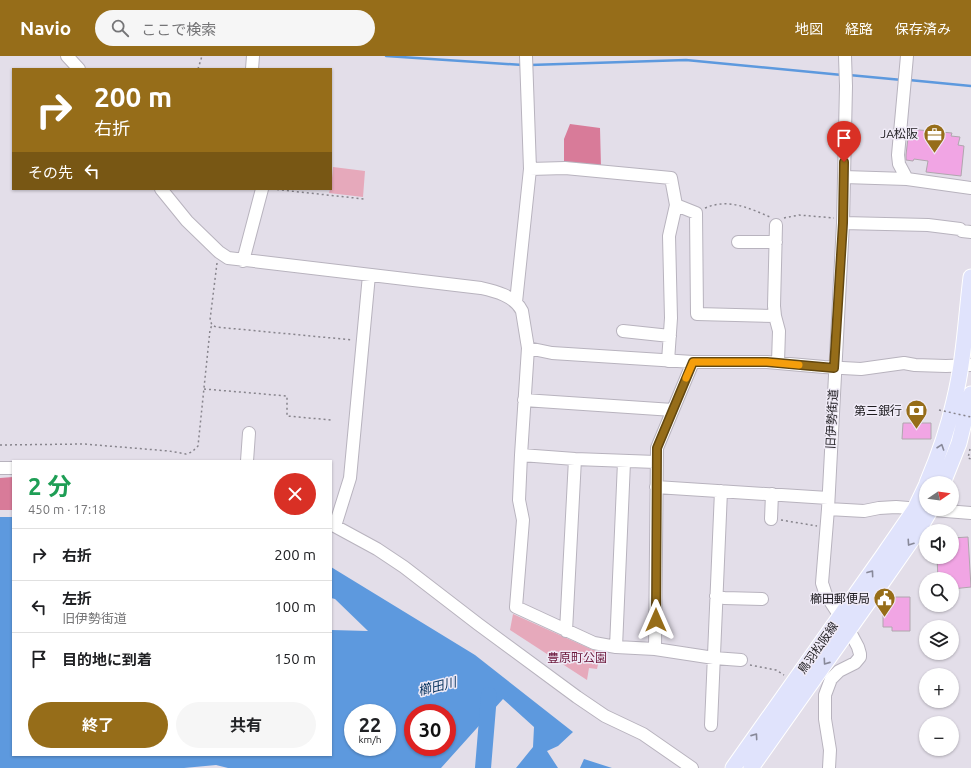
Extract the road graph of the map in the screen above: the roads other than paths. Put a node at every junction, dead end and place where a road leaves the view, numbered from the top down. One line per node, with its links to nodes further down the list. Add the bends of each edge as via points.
1 (67, 56): 6 (street)
2 (253, 56): 7 (street)
3 (907, 56): 10 (street, via 898,155)
4 (845, 60): 9 (street, 旧伊勢街道)
5 (526, 62): 8 (street)
6 (78, 68)
7 (252, 68)
8 (530, 169): 14 (street, via 565,168 671,178); 23 (street)
9 (844, 177): 10 (street); 16 (street, 旧伊勢街道)
10 (906, 179): 11 (street)
11 (971, 188)
12 (161, 190): 20 (street, via 187,221 219,252 228,258)
13 (262, 190): 20 (street)
14 (676, 205): 24 (street, via 696,213 697,314); 26 (street, via 669,236)
15 (776, 220): 19 (street)
16 (843, 221): 17 (street, via 928,225); 32 (street, 旧伊勢街道)
17 (971, 232)
18 (738, 242): 19 (street)
19 (776, 242): 24 (street)
20 (243, 261): 21 (street)
21 (369, 275): 23 (street, via 481,288 494,291); 57 (street, via 350,478)
22 (971, 277): 31 (main road)
23 (516, 302): 27 (street, via 522,311)
24 (775, 316): 30 (street, via 779,331)
25 (623, 331): 26 (street)
26 (670, 336): 28 (street)
27 (528, 348): 28 (street, via 552,353); 34 (street)
28 (668, 361): 29 (street)
29 (693, 362): 30 (street); 35 (street)
30 (778, 362): 32 (street)
31 (966, 366): 32 (street, via 904,363 861,369); 44 (main road, one-way to 31)
32 (834, 368): 50 (street, 旧伊勢街道)
33 (971, 394): 45 (main road, via 958,443)
34 (524, 400): 35 (street); 37 (street)
35 (672, 410): 41 (street, via 657,448)
36 (249, 433): 39 (street)
37 (521, 455): 38 (street); 62 (street, via 520,500 523,520 516,607)
38 (575, 459): 40 (street); 62 (street)
39 (247, 460)
40 (624, 462): 41 (street); 63 (street)
41 (656, 462): 46 (street)
42 (0, 468): 43 (street)
43 (12, 468)
44 (930, 476)
45 (946, 476)
46 (656, 487): 47 (street); 64 (street)
47 (721, 491): 48 (street); 58 (street)
48 (772, 494): 50 (street); 56 (street)
49 (919, 500): 51 (main road, 鳥羽松阪線)
50 (828, 503): 51 (street, via 864,511 889,507); 60 (street, 旧伊勢街道, via 822,583 826,595)
51 (915, 508): 52 (street); 60 (main road, 鳥羽松阪線, one-way to 51)
52 (919, 508)
53 (959, 512): 54 (street)
54 (971, 513)
55 (927, 516): 61 (main road, 鳥羽松阪線, one-way to 61)
56 (771, 519)
57 (333, 525): 68 (street, via 404,567 582,701 605,716 643,734)
58 (716, 596): 59 (street); 65 (street)
59 (762, 599)
60 (840, 616): 61 (street, 旧伊勢街道); 69 (main road, 鳥羽松阪線, one-way to 60)
61 (849, 630): 70 (main road, 鳥羽松阪線, one-way to 70); 71 (street, 旧伊勢街道, via 860,657 831,679 825,694)
62 (566, 631): 63 (street, via 594,643)
63 (616, 647): 64 (street)
64 (656, 649): 65 (street)
65 (714, 658): 66 (street); 67 (street)
66 (741, 660)
67 (711, 725)
68 (692, 768)
69 (733, 768)
70 (751, 768)
71 (829, 768)

